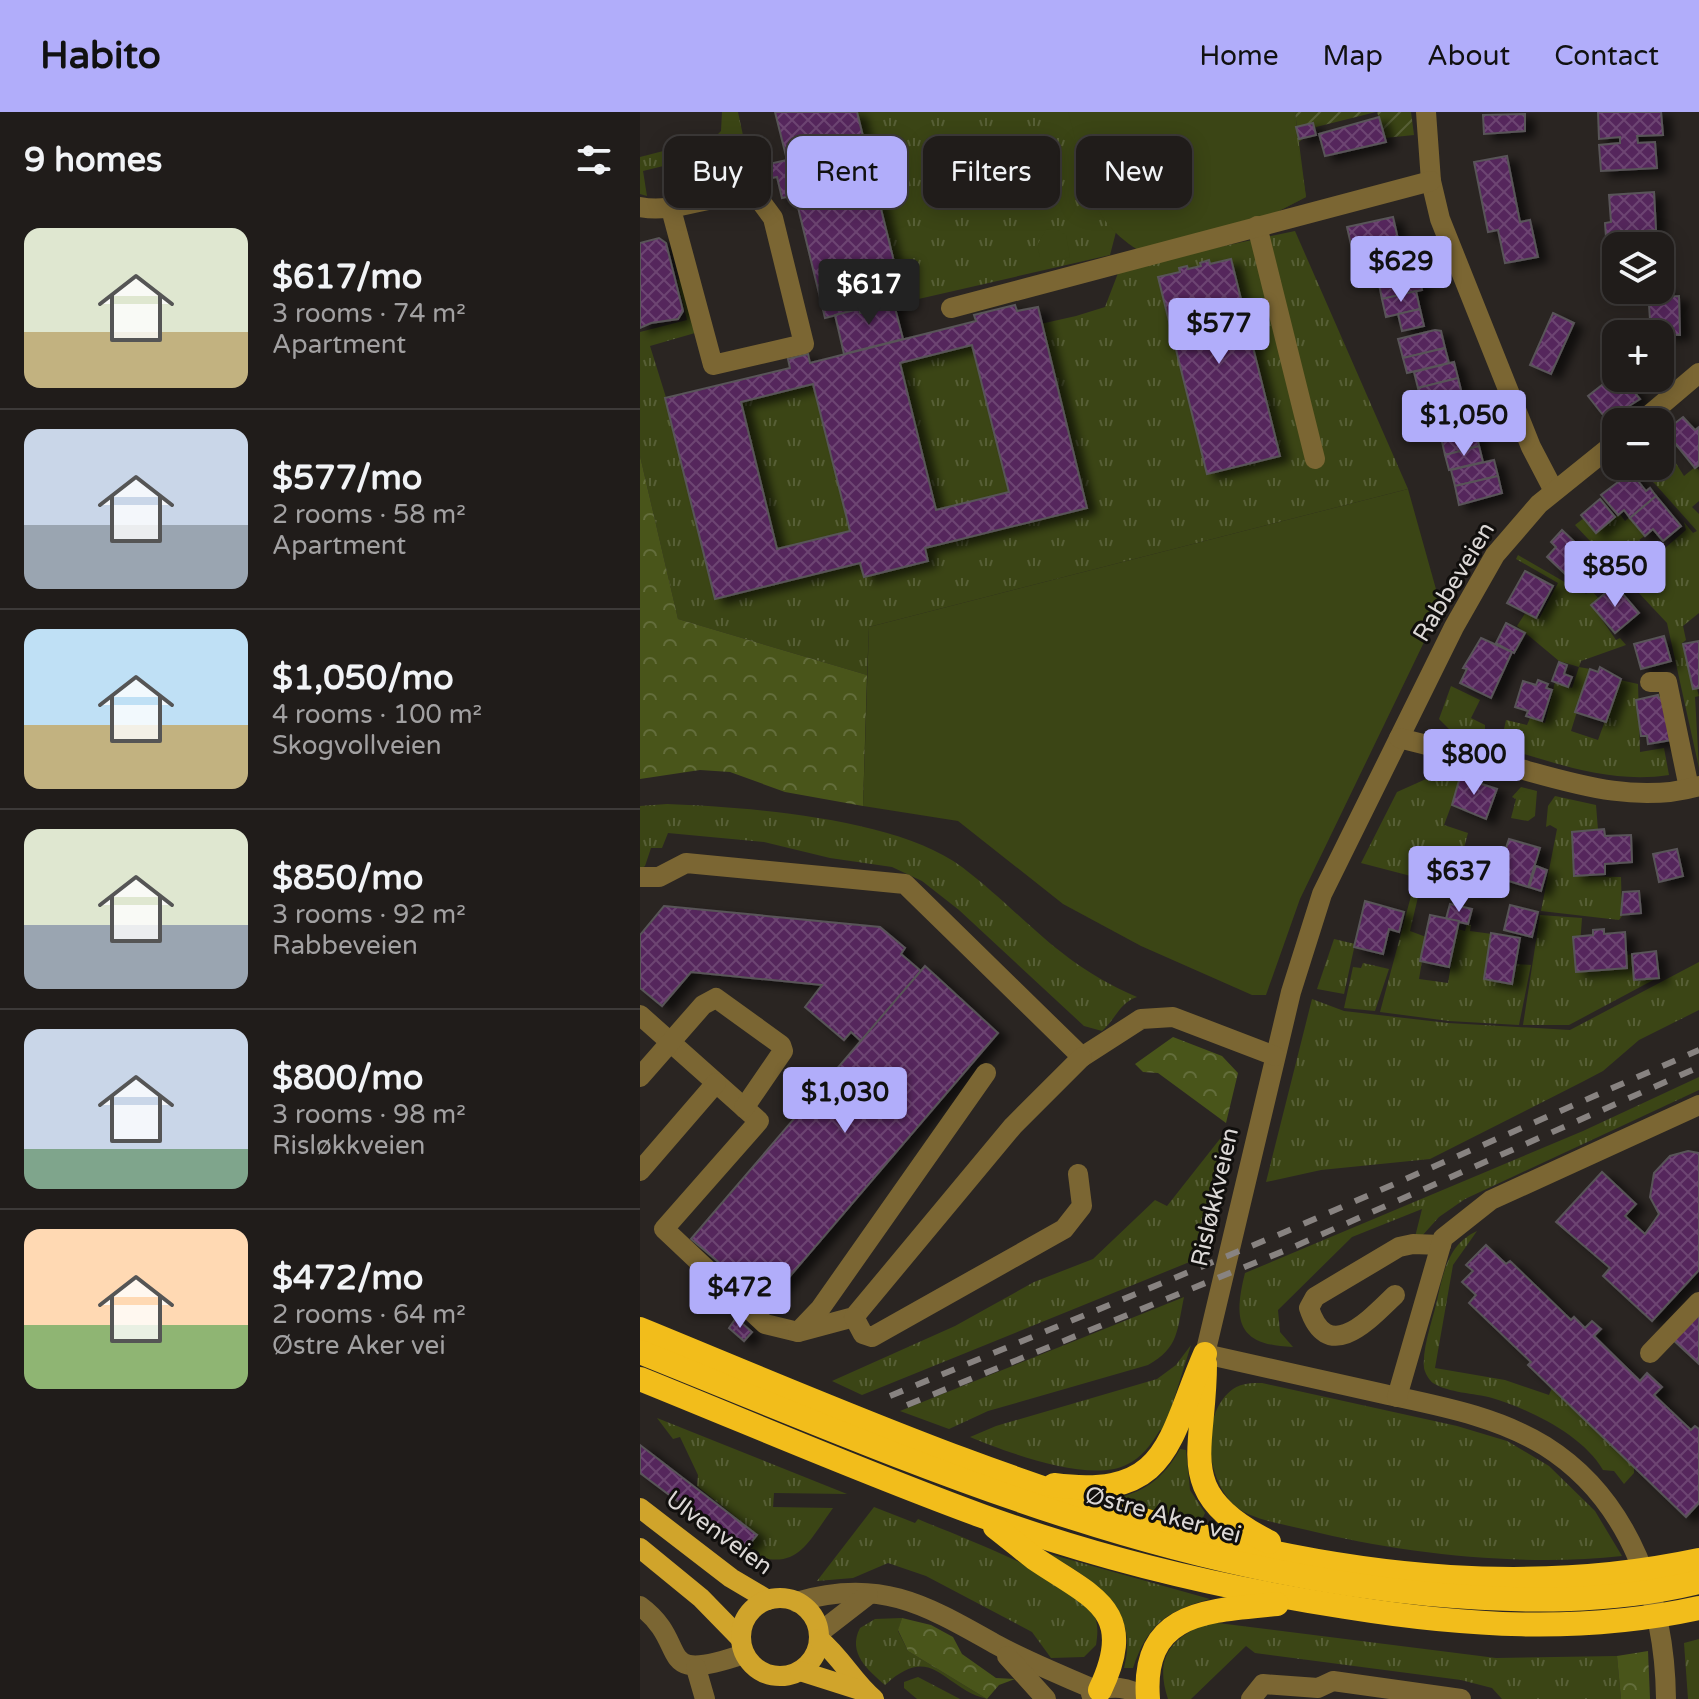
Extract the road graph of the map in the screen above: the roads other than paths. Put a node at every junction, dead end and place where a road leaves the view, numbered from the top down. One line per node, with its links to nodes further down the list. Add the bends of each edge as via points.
1 (1426, 112): 2 (street)
2 (1431, 181): 5 (street); 11 (street, via 1463,281)
3 (640, 207): 4 (street)
4 (671, 209): 4 (street, via 749,196 768,207 804,344 713,365)
5 (1257, 226): 6 (street); 10 (street)
6 (951, 308)
7 (1699, 373): 8 (street)
8 (1658, 408)
9 (1602, 453): 11 (street, Rabbeveien)
10 (1315, 459)
11 (1554, 491): 13 (street, Rabbeveien, via 1507,538 1489,565)
12 (1650, 682): 14 (street, via 1667,682)
13 (1399, 738): 14 (street, via 1621,793 1675,793); 18 (street, Risløkkveien, via 1322,894)
14 (1694, 787)
15 (640, 877): 19 (street, via 659,877 686,863 905,884)
16 (640, 1015): 17 (street)
17 (670, 1042): 21 (street); 22 (street); 24 (street, via 716,998 781,1045 781,1058)
18 (1275, 1056): 19 (street, via 1173,1017 1141,1019); 35 (street, Risløkkveien)
19 (1082, 1057): 30 (street, via 1013,1126)
20 (986, 1073): 32 (street, via 820,1309)
21 (640, 1077)
22 (716, 1083): 24 (street); 25 (street)
23 (1699, 1105): 27 (street, via 1491,1200)
24 (744, 1108): 32 (street, via 759,1121 664,1229 765,1324)
25 (640, 1171)
26 (1078, 1174): 30 (street, via 1082,1206 1064,1229 872,1337 863,1334)
27 (1441, 1245): 28 (street, via 1399,1247 1315,1297 1309,1308 1322,1331 1348,1335); 37 (street)
28 (1395, 1295)
29 (1699, 1302): 34 (street)
30 (854, 1317): 32 (street)
31 (640, 1329): 38 (highway)
32 (798, 1332)
33 (640, 1352): 45 (highway, Østre Aker vei, via 977,1487 1192,1554 1390,1590 1500,1599)
34 (1650, 1353)
35 (1205, 1354): 37 (street); 38 (highway, via 1166,1452 1139,1476 1101,1486); 42 (highway, via 1197,1460 1206,1493 1243,1529)
36 (640, 1379): 40 (highway)
37 (1397, 1397): 66 (street, via 1502,1426 1544,1446 1594,1491 1647,1576 1663,1653)
38 (1019, 1480): 42 (highway, via 1133,1518)
39 (640, 1508): 47 (main road, Ulvenveien)
40 (981, 1516): 48 (highway, via 1150,1568); 57 (highway, via 1098,1600 1115,1643 1111,1667)
41 (640, 1548): 54 (main road, via 701,1598)
42 (1295, 1555): 45 (highway)
43 (1699, 1560): 45 (highway)
44 (1699, 1582): 45 (highway, Østre Aker vei)
45 (1589, 1588)
46 (868, 1595): 49 (street, via 842,1592); 52 (street); 53 (street, via 920,1603)
47 (768, 1600): 49 (main road, Ulvenveien); 54 (main road, Ulvenveien, via 747,1616)
48 (1306, 1601): 51 (highway, via 1442,1620 1538,1626 1597,1624); 63 (highway, via 1218,1610 1179,1622 1150,1654)
49 (796, 1602): 52 (main road, via 811,1614)
50 (640, 1606): 55 (street, via 653,1617 678,1660)
51 (1699, 1608)
52 (819, 1636): 56 (main road, via 815,1654); 60 (main road)
53 (996, 1644): 57 (street); 62 (street)
54 (742, 1646): 55 (street); 56 (main road, via 758,1670 768,1675)
55 (696, 1668): 61 (street)
56 (800, 1671): 60 (main road)
57 (1094, 1693): 63 (street, via 1125,1688)
58 (1379, 1693): 59 (street, via 1333,1681); 65 (street)
59 (1314, 1694): 64 (street, via 1263,1684)
60 (869, 1695)
61 (705, 1699)
62 (1046, 1699)
63 (1147, 1699)
64 (1251, 1699)
65 (1461, 1699)
66 (1666, 1699)

